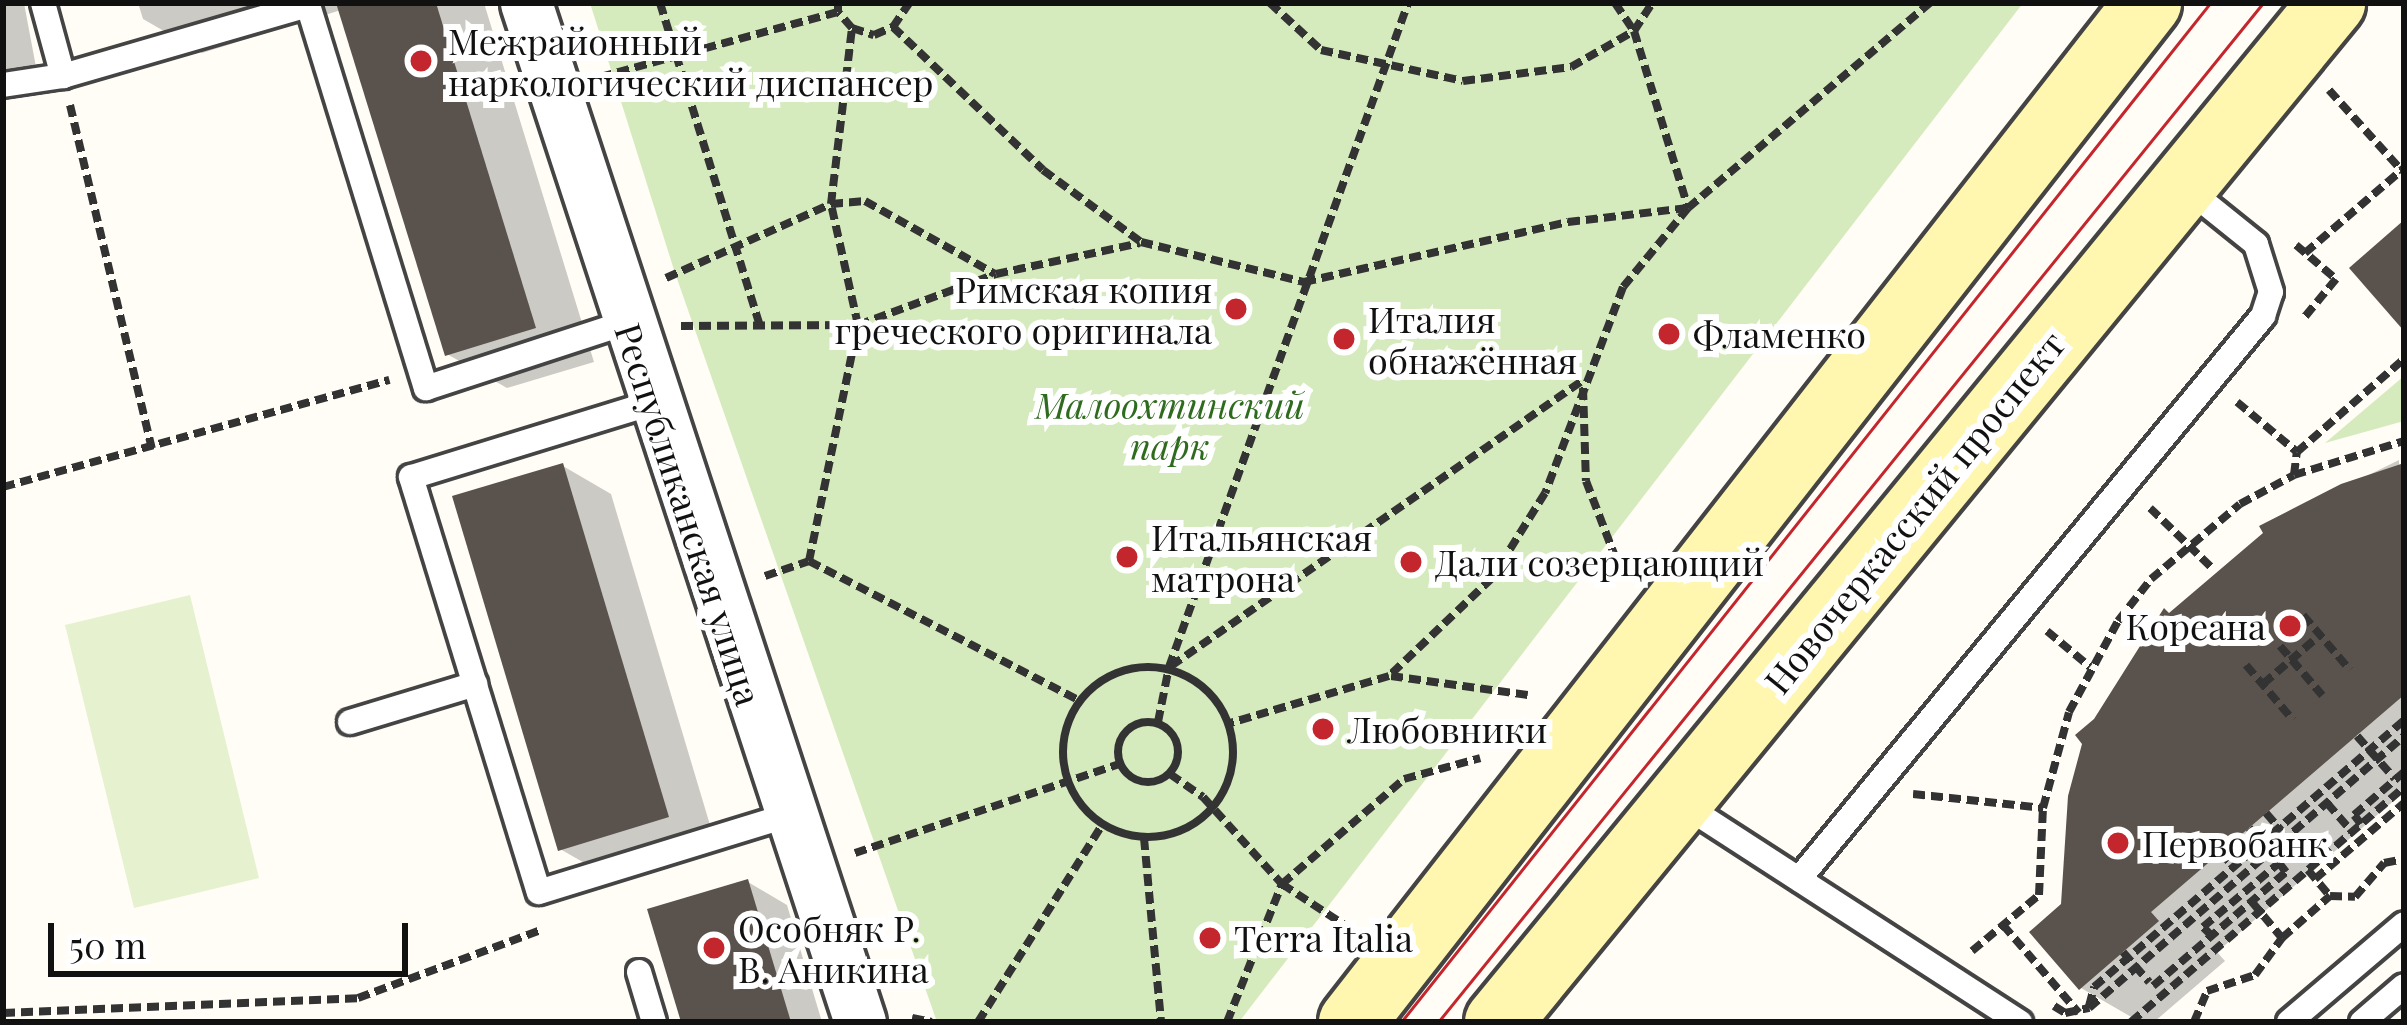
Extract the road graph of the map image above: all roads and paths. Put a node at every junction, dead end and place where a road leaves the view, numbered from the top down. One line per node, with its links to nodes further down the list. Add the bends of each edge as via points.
1 (43, 3): 18 (lane)
2 (526, 3): 32 (street, Республиканская улица)
3 (660, 3): 16 (path)
4 (909, 3): 13 (path)
5 (1270, 3): 17 (path, via 1321,50)
6 (1408, 3): 17 (path)
7 (1615, 3): 15 (path)
8 (1652, 3): 15 (path)
9 (1930, 3): 25 (path)
10 (2148, 3): 129 (main road)
11 (2332, 3): 23 (main road, Новочеркасский проспект)
12 (838, 8): 14 (path); 16 (path)
13 (893, 27): 14 (path, via 874,35); 26 (path, via 1042,170)
14 (852, 28): 24 (path)
15 (1634, 31): 17 (path, via 1571,67 1463,81); 25 (path)
16 (674, 56): 19 (path); 27 (path)
17 (1385, 69): 30 (path)
18 (63, 76): 20 (lane); 36 (lane, via 308,5); 41 (path)
19 (592, 79)
20 (3, 85)
21 (2325, 85): 22 (path)
22 (2403, 171): 28 (path)
23 (2179, 182): 82 (main road, Новочеркасский проспект); 102 (lane, via 2256,244 2271,292 2263,316)
24 (830, 205): 27 (path); 29 (path, via 865,201); 33 (path)
25 (1688, 208): 30 (path, via 1568,222); 37 (path, via 1623,287)
26 (1141, 242): 29 (path); 30 (path)
27 (733, 248): 31 (path); 34 (path)
28 (2306, 253)
29 (996, 274): 33 (path)
30 (1304, 281): 56 (path)
31 (657, 282)
32 (649, 324): 34 (path); 36 (lane, via 426,388); 39 (street, Республиканская улица)
33 (858, 325): 34 (path); 47 (path)
34 (760, 326)
35 (2404, 359): 42 (path)
36 (422, 370): 41 (path)
37 (1583, 380): 49 (path, via 1586,481); 56 (path); 59 (path, via 1545,494 1492,578)
38 (2236, 401): 42 (path)
39 (652, 403): 60 (lane, via 410,477); 88 (street, Республиканская улица)
40 (2404, 442): 43 (path)
41 (152, 448): 44 (path)
42 (2296, 452): 43 (path)
43 (2294, 475): 46 (path)
44 (3, 487)
45 (2149, 507): 46 (path)
46 (2190, 541): 48 (path); 57 (path, via 2129,607)
47 (809, 561): 50 (path); 64 (path)
48 (2213, 568)
49 (1621, 572)
50 (759, 578)
51 (2297, 621): 53 (path, via 2303,615)
52 (2047, 631): 57 (path)
53 (2320, 635): 58 (path); 61 (path, bridge)
54 (2280, 646): 63 (path)
55 (2246, 665): 61 (path)
56 (1169, 667): 64 (path, via 1118,670); 68 (path); 69 (path, via 1207,688)
57 (2090, 667): 86 (path)
58 (2350, 670)
59 (1389, 676): 62 (path); 69 (path)
60 (475, 683): 67 (lane); 88 (lane, via 539,892)
61 (2263, 684): 65 (path)
62 (1528, 694)
63 (2321, 695)
64 (1078, 700): 78 (path, via 1062,738)
65 (2293, 720)
66 (2404, 720): 72 (path)
67 (350, 722)
68 (1158, 722): 75 (path, via 1135,724 1119,741); 77 (path, via 1174,735 1179,756)
69 (1230, 723): 85 (path, via 1229,782)
70 (2357, 736): 72 (path)
71 (2404, 736): 74 (path)
72 (2369, 750): 74 (path); 92 (path)
73 (1480, 758): 104 (path, via 1404,779)
74 (2377, 760): 79 (path); 83 (path)
75 (1119, 764): 77 (path, via 1132,779 1152,783); 78 (path)
76 (2404, 772): 79 (path)
77 (1170, 774): 85 (path)
78 (1066, 779): 90 (path); 97 (path)
79 (2395, 779): 89 (path, via 2354,815)
80 (2403, 789): 89 (path)
81 (1912, 794): 86 (path)
82 (1681, 803): 102 (lane); 130 (main road, Новочеркасский проспект)
83 (2327, 803): 93 (path); 94 (path)
84 (2404, 803): 103 (path)
85 (1214, 808): 95 (path, via 1183,831); 104 (path)
86 (2043, 808): 110 (path, via 2039,895)
87 (2266, 814): 92 (path)
88 (790, 815): 124 (street, Республиканская улица)
89 (2361, 824): 93 (path)
90 (1102, 825): 95 (path); 126 (path)
91 (2249, 828): 99 (path, bridge)
92 (2279, 828): 94 (path); 100 (path)
93 (2352, 832): 101 (path)
94 (2287, 837): 100 (path, via 2089,1008 2094,987)
95 (1144, 838): 127 (path)
96 (2221, 852): 100 (path)
97 (854, 853)
98 (2404, 859): 105 (path, via 2384,863 2355,897)
99 (2277, 861): 106 (path, via 2287,872); 112 (path, via 2203,927)
100 (2234, 867)
101 (2308, 870): 103 (path); 107 (path)
102 (1799, 879): 131 (lane)
103 (2315, 879): 105 (path)
104 (1282, 884): 111 (path); 128 (path)
105 (2330, 896): 113 (path)
106 (2252, 902): 107 (path); 112 (path)
107 (2260, 911): 113 (path); 119 (path)
108 (2404, 924): 134 (lane)
109 (553, 925): 120 (path, via 358,998)
110 (2003, 925): 114 (path); 121 (path)
111 (1349, 928)
112 (2212, 937): 117 (path)
113 (2282, 938): 133 (path, via 2254,975 2207,991)
114 (1971, 952)
115 (2123, 952): 117 (path, bridge)
116 (639, 972): 123 (lane)
117 (2151, 984): 119 (path)
118 (2404, 986): 135 (lane)
119 (2162, 996): 132 (path)
120 (3, 1013)
121 (2079, 1013)
122 (913, 1018): 125 (path)
123 (654, 1022)
124 (860, 1022)
125 (932, 1022)
126 (978, 1022)
127 (1161, 1022)
128 (1227, 1022)
129 (1352, 1022)
130 (1498, 1022)
131 (2020, 1022)
132 (2131, 1022)
133 (2194, 1022)
134 (2289, 1022)
135 (2362, 1022)

